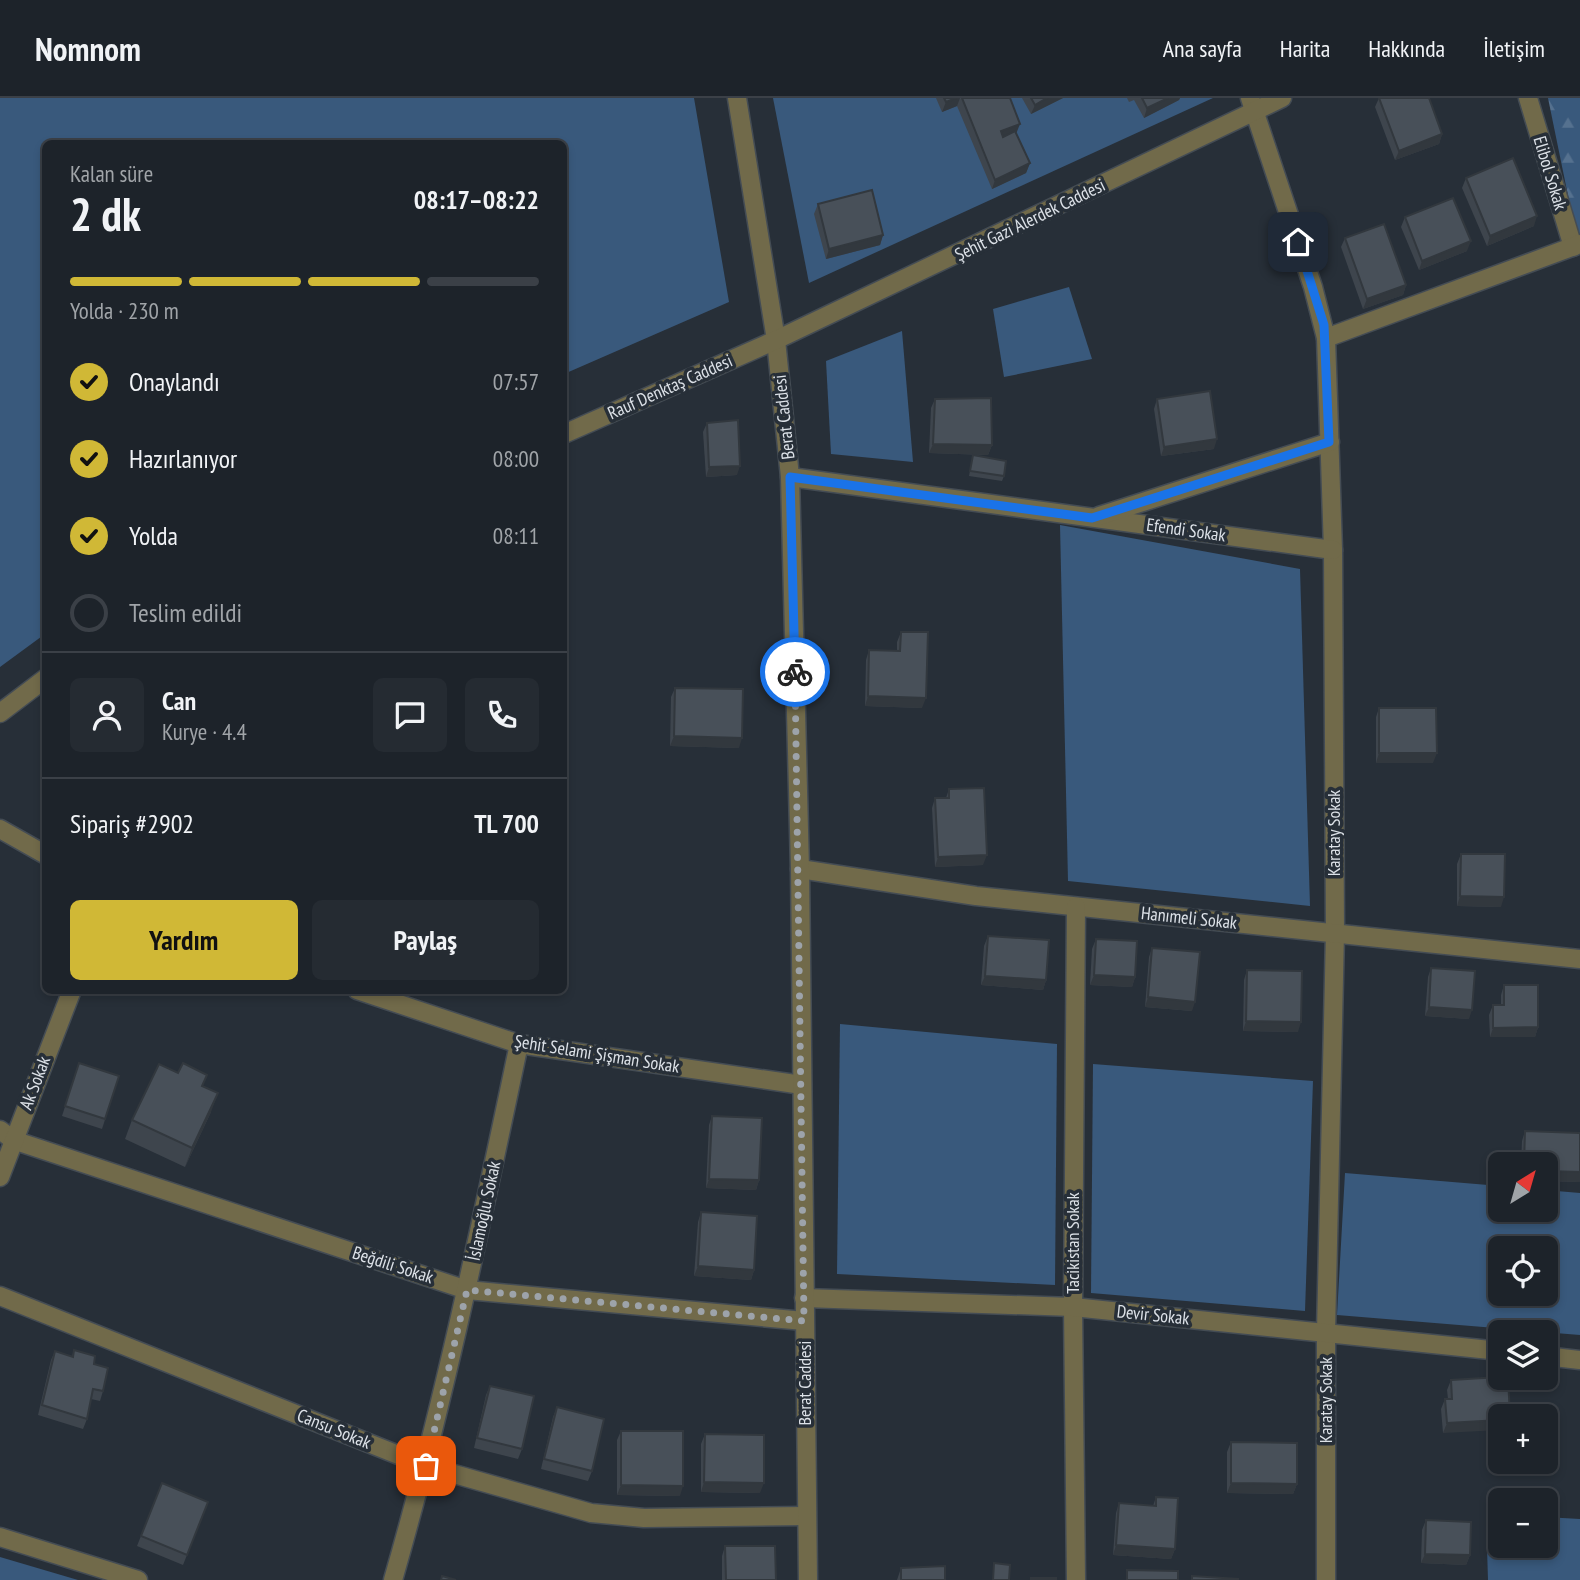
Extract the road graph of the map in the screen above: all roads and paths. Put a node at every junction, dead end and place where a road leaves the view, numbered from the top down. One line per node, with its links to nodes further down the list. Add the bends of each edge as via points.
1 (737, 98): 7 (street, Berat Caddesi)
2 (1282, 98): 4 (street, Şehit Gazi Alerdek Caddesi)
3 (1528, 98): 5 (street, Elibol Sokak)
4 (1253, 104): 6 (street, Karatay Sokak); 7 (street, Şehit Gazi Alerdek Caddesi)
5 (1576, 246): 6 (street)
6 (1326, 338): 9 (street, Karatay Sokak)
7 (776, 340): 8 (street, Rauf Denktaş Caddesi); 10 (street, Berat Caddesi)
8 (567, 432)
9 (1329, 442): 11 (street); 12 (street, Karatay Sokak)
10 (790, 477): 11 (street, Efendi Sokak); 17 (street, Berat Caddesi)
11 (1092, 518): 12 (street, Efendi Sokak)
12 (1333, 550): 19 (street, Karatay Sokak)
13 (42, 681): 14 (street)
14 (0, 713)
15 (0, 829): 16 (street)
16 (42, 853)
17 (800, 869): 18 (street, Hanımeli Sokak, via 976,897); 24 (street, Berat Caddesi)
18 (1076, 907): 19 (street, Hanımeli Sokak); 30 (street, Tacikistan Sokak)
19 (1335, 933): 20 (street, Hanımeli Sokak); 32 (street, Karatay Sokak)
20 (1580, 960)
21 (70, 994): 25 (street, Ak Sokak)
22 (369, 994): 23 (street, Şehit Selami Şişman Sokak)
23 (519, 1044): 24 (street, Şehit Selami Şişman Sokak); 27 (street, İslamoğlu Sokak)
24 (802, 1085): 29 (street, Berat Caddesi)
25 (7, 1135): 26 (street, Ak Sokak); 27 (street, Beğdili Sokak)
26 (0, 1177)
27 (467, 1290): 31 (street, Beğdili Sokak); 36 (street, İslamoğlu Sokak)
28 (0, 1296): 36 (street, Cansu Sokak)
29 (804, 1298): 30 (street, Devir Sokak); 31 (street, Berat Caddesi)
30 (1073, 1307): 32 (street, Devir Sokak); 42 (street, Tacikistan Sokak)
31 (804, 1321): 37 (street, Berat Caddesi)
32 (1325, 1332): 33 (street, Devir Sokak); 43 (street, Karatay Sokak)
33 (1488, 1350)
34 (1558, 1357): 35 (street)
35 (1580, 1360)
36 (426, 1466): 37 (street, Cansu Sokak, via 618,1517); 40 (street, İslamoğlu Sokak)
37 (805, 1516): 41 (street, Berat Caddesi)
38 (0, 1537): 39 (street)
39 (126, 1578)
40 (393, 1580)
41 (808, 1580)
42 (1076, 1580)
43 (1326, 1580)

